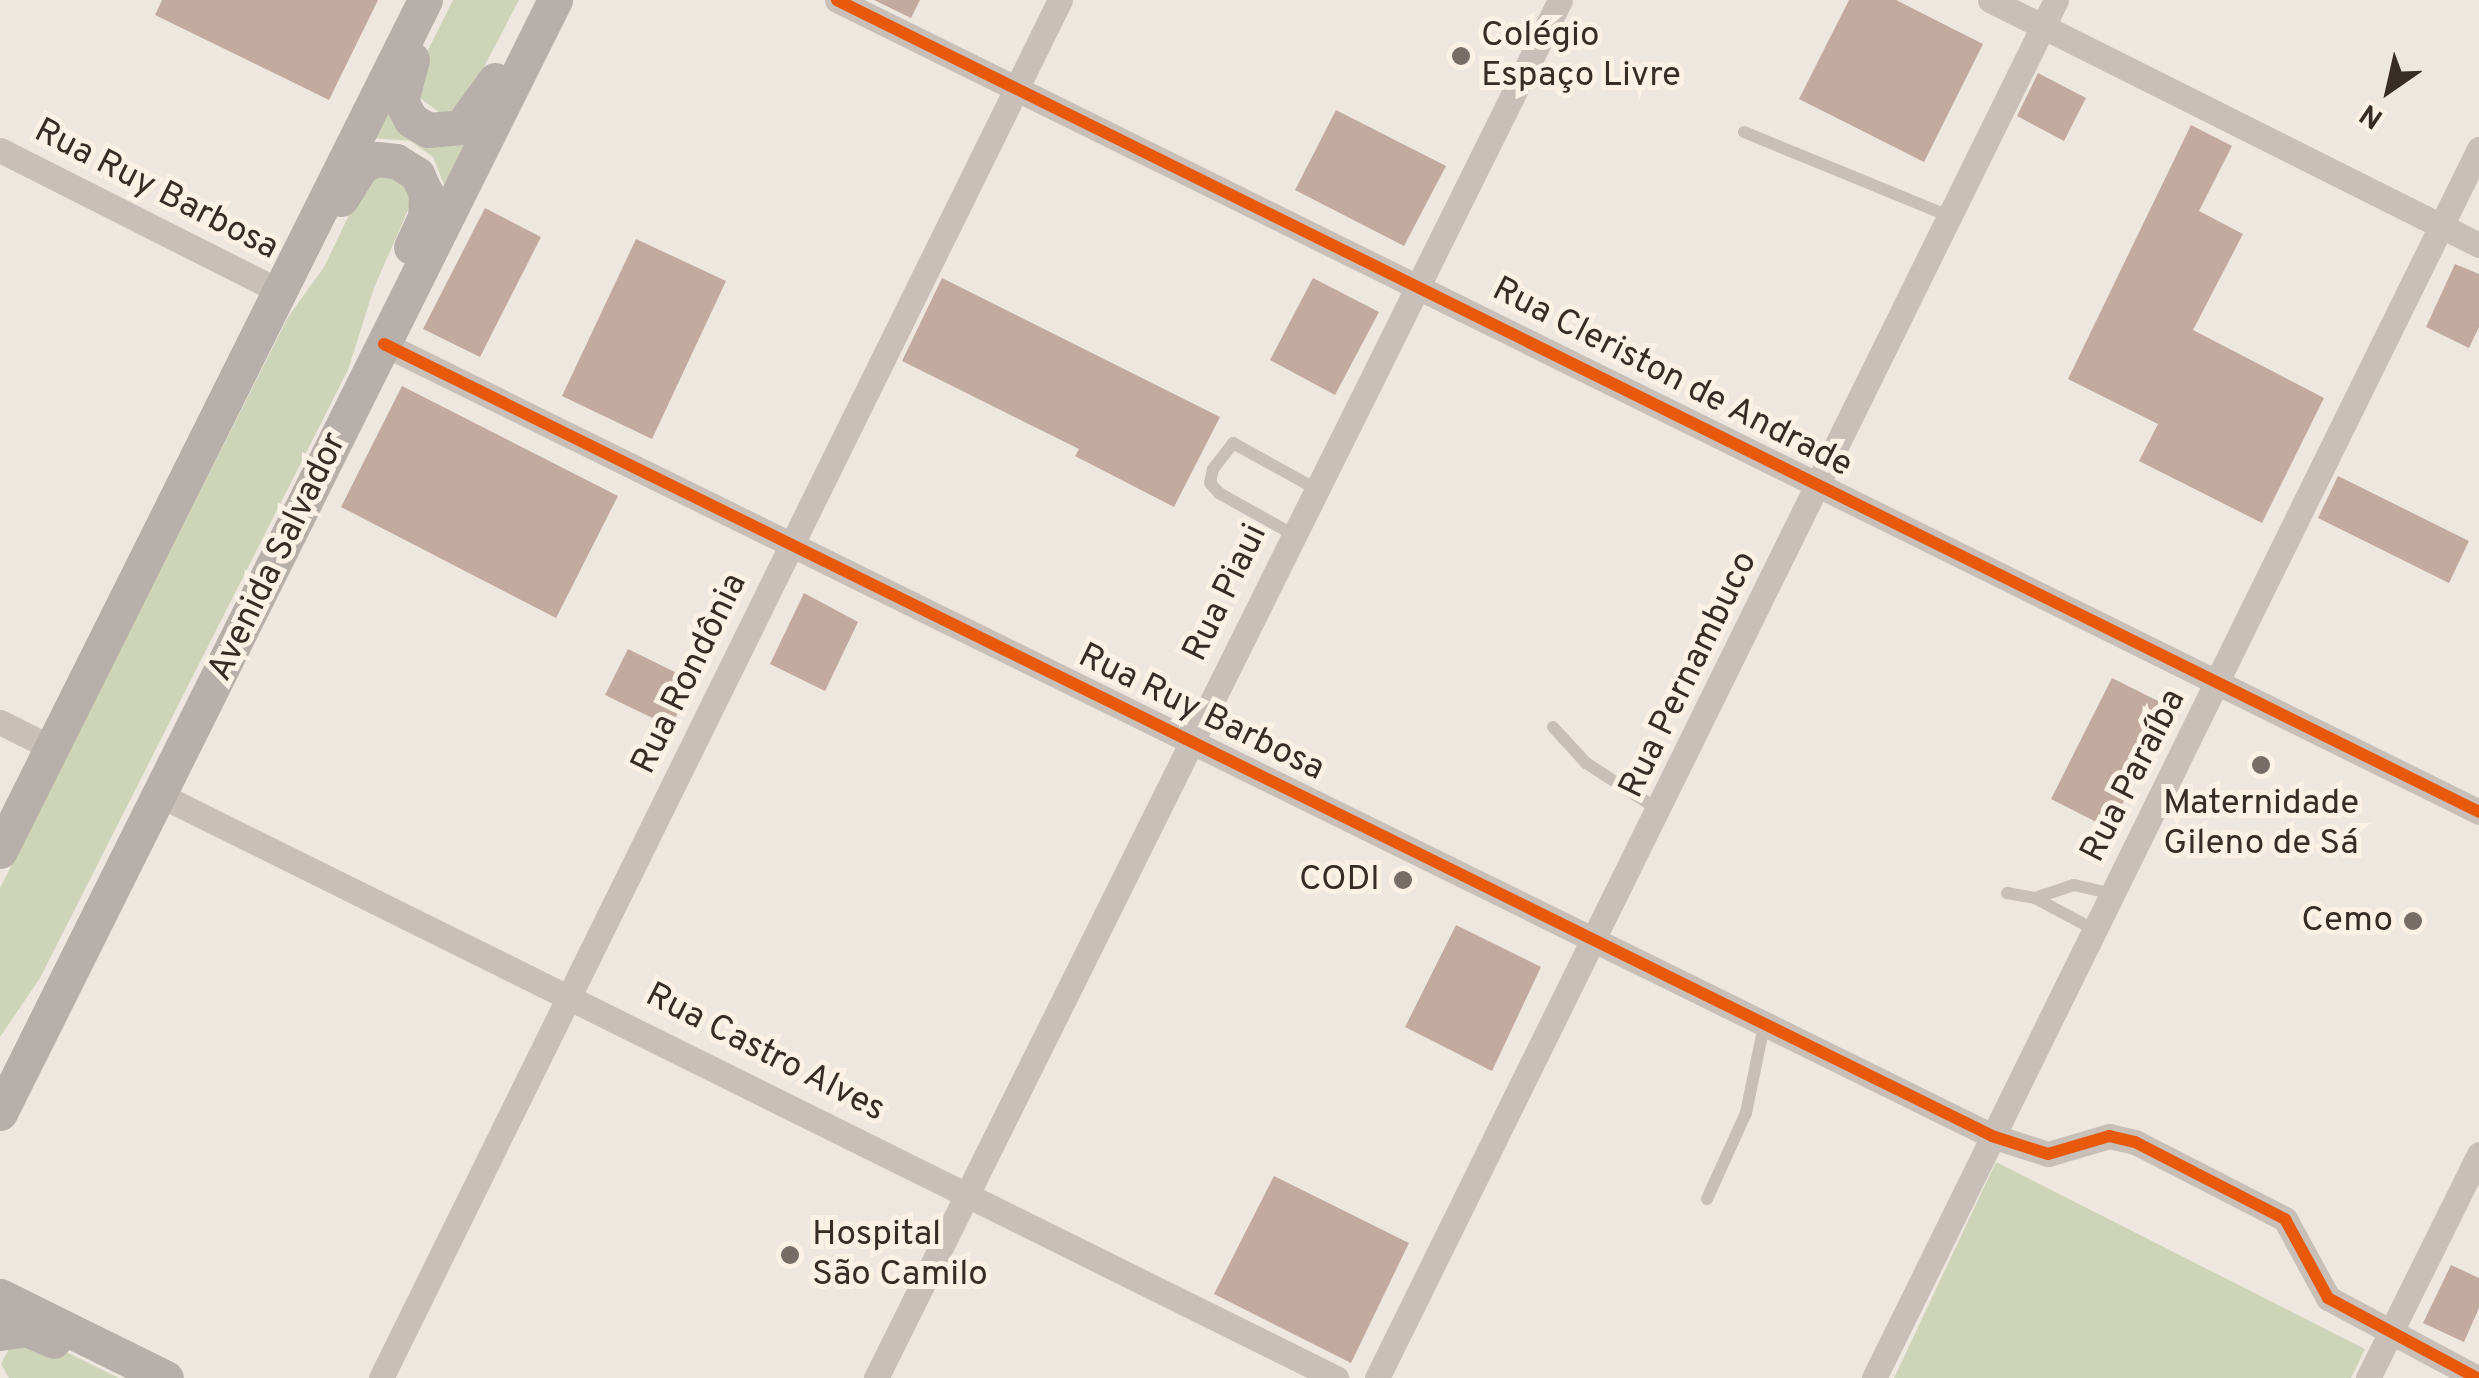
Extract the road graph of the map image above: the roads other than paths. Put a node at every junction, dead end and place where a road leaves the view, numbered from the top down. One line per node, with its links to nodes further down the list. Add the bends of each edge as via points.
1 (555, 0): 9 (main road, Avenida Salvador)
2 (837, 0): 10 (street, Rua Cleriston de Andrade)
3 (1060, 0): 10 (street, Rua Rondônia)
4 (1560, 0): 18 (street, Rua Piaui)
5 (1990, 0): 8 (street)
6 (2056, 0): 8 (street, Rua Pernambuco)
7 (420, 10): 9 (main road, via 400,101 411,120 428,130 461,127 489,86); 16 (main road)
8 (2043, 26): 14 (street, Rua Pernambuco); 15 (street)
9 (526, 57): 20 (main road, Avenida Salvador)
10 (1016, 89): 18 (street, Rua Cleriston de Andrade); 25 (street, Rua Rondônia)
11 (1744, 132): 14 (lane)
12 (2479, 149): 15 (street, Rua Paraíba)
13 (0, 150): 19 (street, Rua Ruy Barbosa)
14 (1951, 217): 22 (street, Rua Pernambuco)
15 (2442, 226): 17 (street); 26 (street, Rua Paraíba)
16 (308, 236): 19 (main road); 20 (main road, via 324,225 362,165 396,160 417,174 426,193 424,217 405,260)
17 (2479, 245)
18 (1419, 285): 22 (street, Rua Cleriston de Andrade); 23 (street, Rua Piaui)
19 (280, 292): 30 (main road)
20 (408, 296): 21 (main road, Avenida Salvador)
21 (384, 344): 25 (street, Rua Ruy Barbosa); 31 (main road, Avenida Salvador)
22 (1820, 487): 26 (street, Rua Cleriston de Andrade); 32 (street, Rua Pernambuco)
23 (1316, 490): 24 (street, Rua Piaui); 24 (lane, via 1233,443 1213,470 1210,483 1219,493)
24 (1294, 535): 29 (street, Rua Piaui)
25 (793, 546): 29 (street, Rua Ruy Barbosa); 40 (street, Rua Rondônia)
26 (2221, 684): 33 (street, Rua Cleriston de Andrade); 36 (street, Rua Paraíba)
27 (0, 722): 30 (street)
28 (1554, 726): 32 (lane, via 1586,763)
29 (1191, 742): 39 (street, Rua Ruy Barbosa); 45 (street, Rua Piaui)
30 (52, 748): 34 (main road)
31 (160, 795): 40 (street, Rua Castro Alves); 42 (main road, Avenida Salvador)
32 (1661, 811): 39 (street, Rua Pernambuco)
33 (2479, 812)
34 (0, 851)
35 (2006, 893): 37 (lane)
36 (2113, 894): 37 (lane, via 2074,885); 38 (street, Rua Paraíba)
37 (2036, 898): 38 (lane)
38 (2095, 930): 43 (street, Rua Paraíba)
39 (1596, 943): 41 (street, Rua Ruy Barbosa); 54 (street, Rua Pernambuco)
40 (570, 995): 45 (street, Rua Castro Alves); 51 (street, Rua Rondônia)
41 (1764, 1025): 43 (street, Rua Ruy Barbosa); 46 (lane, via 1746,1113)
42 (5, 1095)
43 (1992, 1136): 49 (street, Rua Ruy Barbosa, via 2048,1154 2109,1136 2135,1142 2286,1219 2328,1298); 55 (street, Rua Paraíba)
44 (2479, 1154): 49 (street)
45 (968, 1194): 52 (street, Rua Piaui); 53 (street, Rua Castro Alves)
46 (1706, 1198)
47 (0, 1296): 50 (main road)
48 (0, 1332): 50 (main road, via 26,1329 120,1372)
49 (2389, 1334): 56 (street); 57 (street)
50 (157, 1373)
51 (380, 1378)
52 (876, 1378)
53 (1336, 1378)
54 (1377, 1378)
55 (1874, 1378)
56 (2368, 1378)
57 (2476, 1378)

